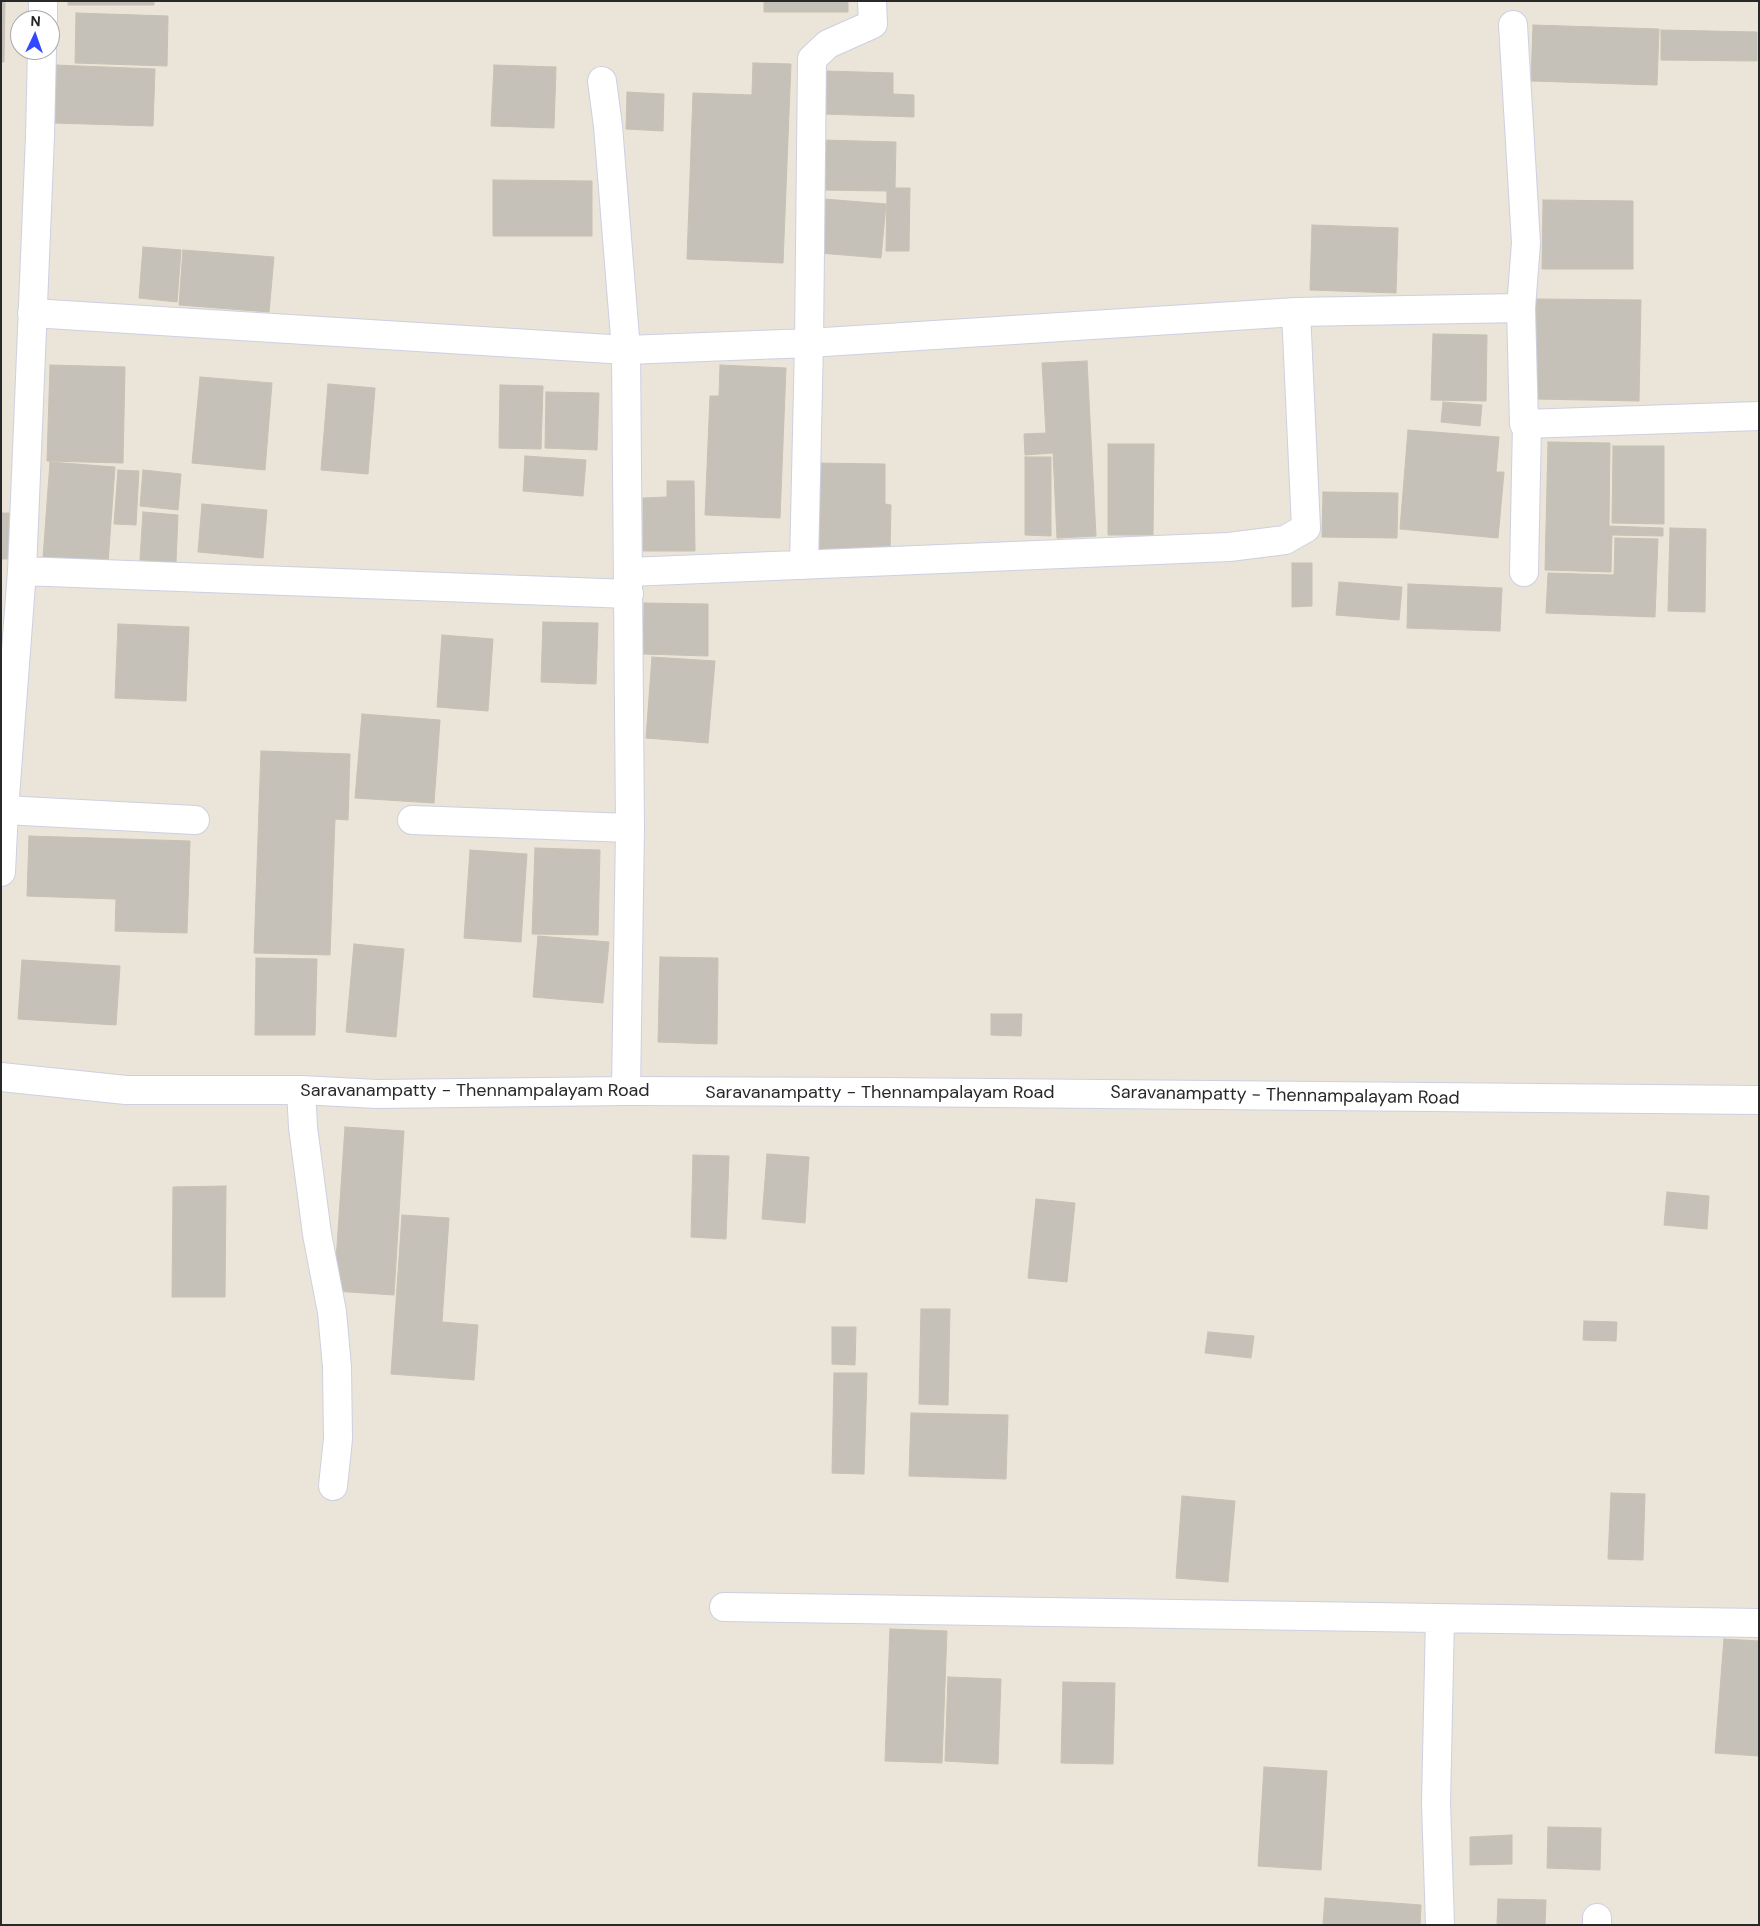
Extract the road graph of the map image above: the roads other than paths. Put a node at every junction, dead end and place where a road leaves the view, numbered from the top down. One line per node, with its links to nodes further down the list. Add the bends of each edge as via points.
1 (872, 1): 8 (street, via 873,24 828,44 812,59)
2 (1513, 25): 5 (street, via 1526,243)
3 (42, 60): 7 (street)
4 (602, 81): 9 (street)
5 (1521, 308): 6 (street); 11 (street, via 1524,424)
6 (1296, 312): 8 (street); 12 (street, via 1306,528 1285,540 1229,547)
7 (32, 314): 9 (street); 13 (street)
8 (809, 343): 9 (street); 12 (street)
9 (626, 350): 15 (street)
10 (1759, 416): 11 (street)
11 (1527, 424): 14 (street)
12 (804, 565): 15 (street)
13 (22, 571): 15 (street); 16 (street)
14 (1524, 572)
15 (629, 583): 19 (street)
16 (4, 810): 17 (street); 20 (street)
17 (195, 820)
18 (412, 820): 19 (street)
19 (630, 828): 23 (street)
20 (1, 872)
21 (1, 1077): 22 (street, Saravanampatty - Thennampalayam Road, via 126,1090)
22 (300, 1090): 23 (street, Saravanampatty - Thennampalayam Road, via 377,1094); 25 (street, via 337,1367 338,1439)
23 (626, 1091): 24 (street, Saravanampatty - Thennampalayam Road)
24 (1759, 1100)
25 (333, 1486)
26 (724, 1607): 27 (street)
27 (1440, 1618): 28 (street); 29 (street, via 1436,1802)
28 (1759, 1623)
29 (1440, 1925)

